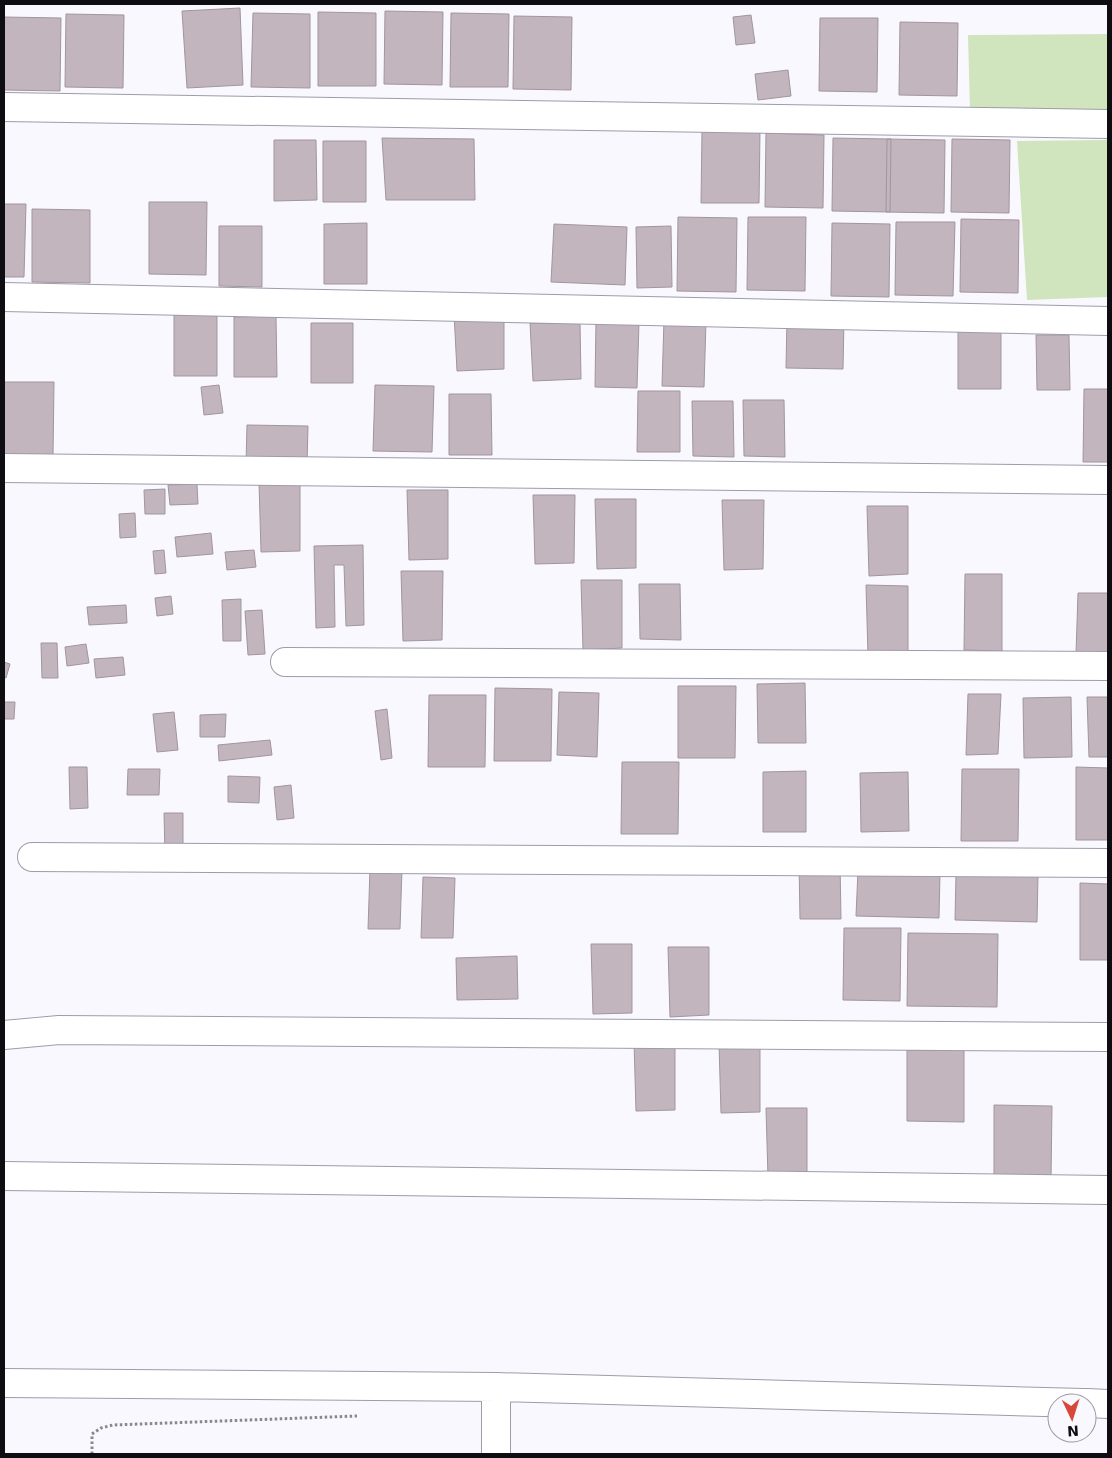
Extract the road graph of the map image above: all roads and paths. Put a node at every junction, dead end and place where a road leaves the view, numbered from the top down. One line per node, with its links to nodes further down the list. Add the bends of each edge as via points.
1 (4, 107): 2 (street)
2 (1108, 124)
3 (4, 297): 4 (street)
4 (1108, 321)
5 (4, 468): 6 (street)
6 (1108, 480)
7 (285, 662): 8 (street)
8 (1108, 666)
9 (32, 857): 10 (street)
10 (1108, 863)
11 (4, 1035): 12 (street, via 59,1030)
12 (1108, 1037)
13 (4, 1176): 14 (street)
14 (1108, 1190)
15 (4, 1382): 16 (street)
16 (496, 1387): 17 (street); 20 (street)
17 (1047, 1402)
18 (367, 1416): 19 (path, via 113,1425 92,1434)
19 (92, 1454)
20 (496, 1454)

